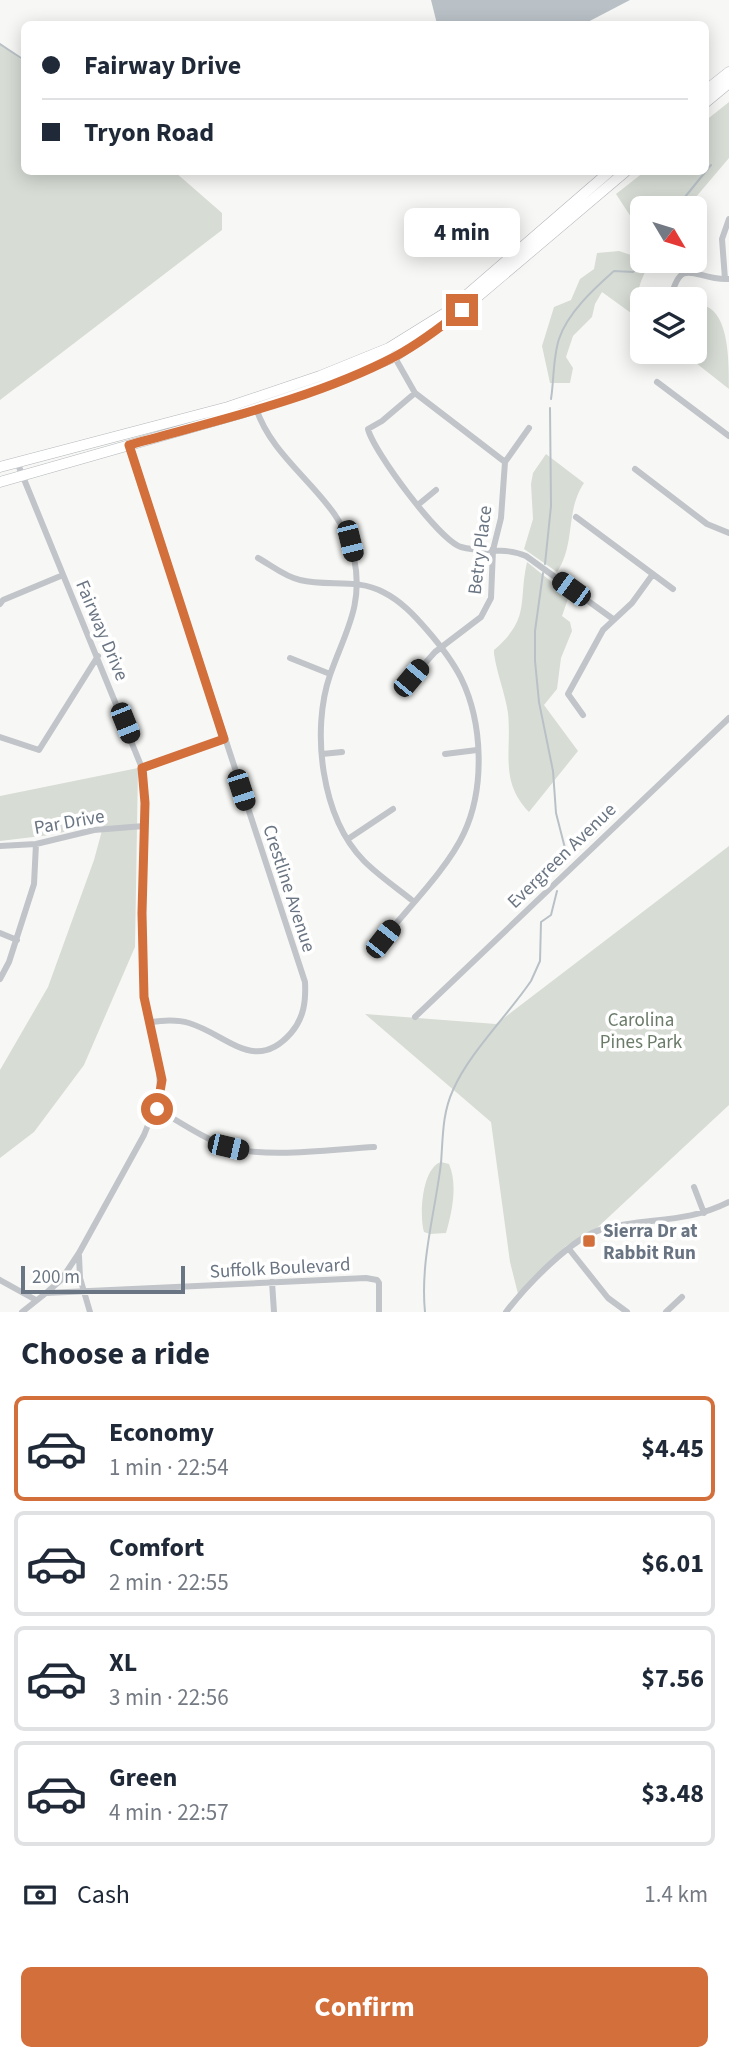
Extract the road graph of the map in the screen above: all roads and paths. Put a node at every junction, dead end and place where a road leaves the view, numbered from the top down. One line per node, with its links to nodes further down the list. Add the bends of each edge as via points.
1 (729, 72): 3 (main road)
2 (729, 83): 4 (main road)
3 (709, 88)
4 (709, 100)
5 (606, 175): 10 (main road, via 447,312)
6 (621, 175): 10 (main road, via 462,310)
7 (729, 219): 8 (street, via 722,239)
8 (727, 279): 9 (street, via 686,271 677,277)
9 (674, 287)
10 (392, 352): 12 (street); 13 (main road, via 351,376); 18 (main road, via 228,407)
11 (657, 382): 15 (street)
12 (415, 393): 17 (street); 24 (street, via 368,429 383,459)
13 (256, 408): 16 (main road); 31 (street, via 275,444 343,524)
14 (528, 428): 17 (street, Betry Place)
15 (729, 436)
16 (129, 445): 21 (main road); 43 (street, Crestline Avenue)
17 (505, 461): 27 (street, Betry Place)
18 (17, 462): 19 (main road); 21 (street, Fairway Drive)
19 (0, 467)
20 (635, 469): 26 (street, via 707,524)
21 (22, 475): 22 (main road); 30 (street, Fairway Drive)
22 (0, 482)
23 (436, 491): 24 (street)
24 (419, 504): 27 (street, via 449,541)
25 (576, 517): 29 (street)
26 (729, 533)
27 (493, 550): 34 (street, via 526,556); 35 (street, Betry Place, via 488,607)
28 (258, 558): 31 (street, via 298,580)
29 (653, 574): 32 (street); 34 (street, via 632,603)
30 (63, 575): 33 (street); 36 (street, Fairway Drive)
31 (358, 583): 35 (street, via 396,600); 38 (street, via 356,606)
32 (673, 589)
33 (0, 604)
34 (613, 619): 40 (street, via 568,694)
35 (442, 647): 39 (street, Betry Place); 44 (street, via 462,679)
36 (98, 656): 42 (street, via 39,750); 48 (street, Fairway Drive)
37 (290, 658): 38 (street)
38 (330, 674): 46 (street, via 319,731)
39 (405, 690)
40 (583, 715)
41 (729, 718): 59 (street, Evergreen Avenue)
42 (0, 737)
43 (224, 739): 48 (street); 60 (street, Crestline Avenue, via 305,982 305,1006 287,1037 263,1053 192,1024)
44 (477, 750): 47 (street); 54 (street, via 476,796 463,836)
45 (342, 752): 46 (street)
46 (322, 754): 51 (street, via 331,802)
47 (445, 754)
48 (142, 768): 50 (street, Fairway Drive)
49 (393, 809): 51 (street)
50 (144, 826): 52 (street, Par Drive, via 94,830); 60 (street, Fairway Drive, via 144,997)
51 (348, 839): 54 (street, via 363,859)
52 (36, 844): 53 (street, Par Drive); 57 (street, via 34,884)
53 (0, 846)
54 (413, 901): 56 (street)
55 (0, 933): 57 (street)
56 (383, 939)
57 (17, 940): 58 (street)
58 (0, 979)
59 (415, 1017)
60 (151, 1021): 61 (street, Fairway Drive, via 162,1080)
61 (157, 1109): 62 (street, via 242,1150); 67 (street, Fairway Drive)
62 (374, 1147)
63 (694, 1187): 65 (street)
64 (729, 1202): 65 (street)
65 (704, 1213): 66 (street, via 600,1230)
66 (569, 1249): 78 (street); 79 (street, via 608,1298)
67 (79, 1253): 70 (street); 71 (street, Fairway Drive)
68 (0, 1280): 73 (street)
69 (272, 1282): 70 (street, Suffolk Boulevard); 76 (street); 77 (street, Suffolk Boulevard, via 377,1280)
70 (82, 1291): 71 (street, Suffolk Boulevard); 75 (street)
71 (46, 1293): 73 (street)
72 (682, 1297): 80 (street)
73 (36, 1300): 74 (street)
74 (22, 1312)
75 (90, 1312)
76 (274, 1312)
77 (379, 1312)
78 (506, 1312)
79 (627, 1312)
80 (666, 1312)

